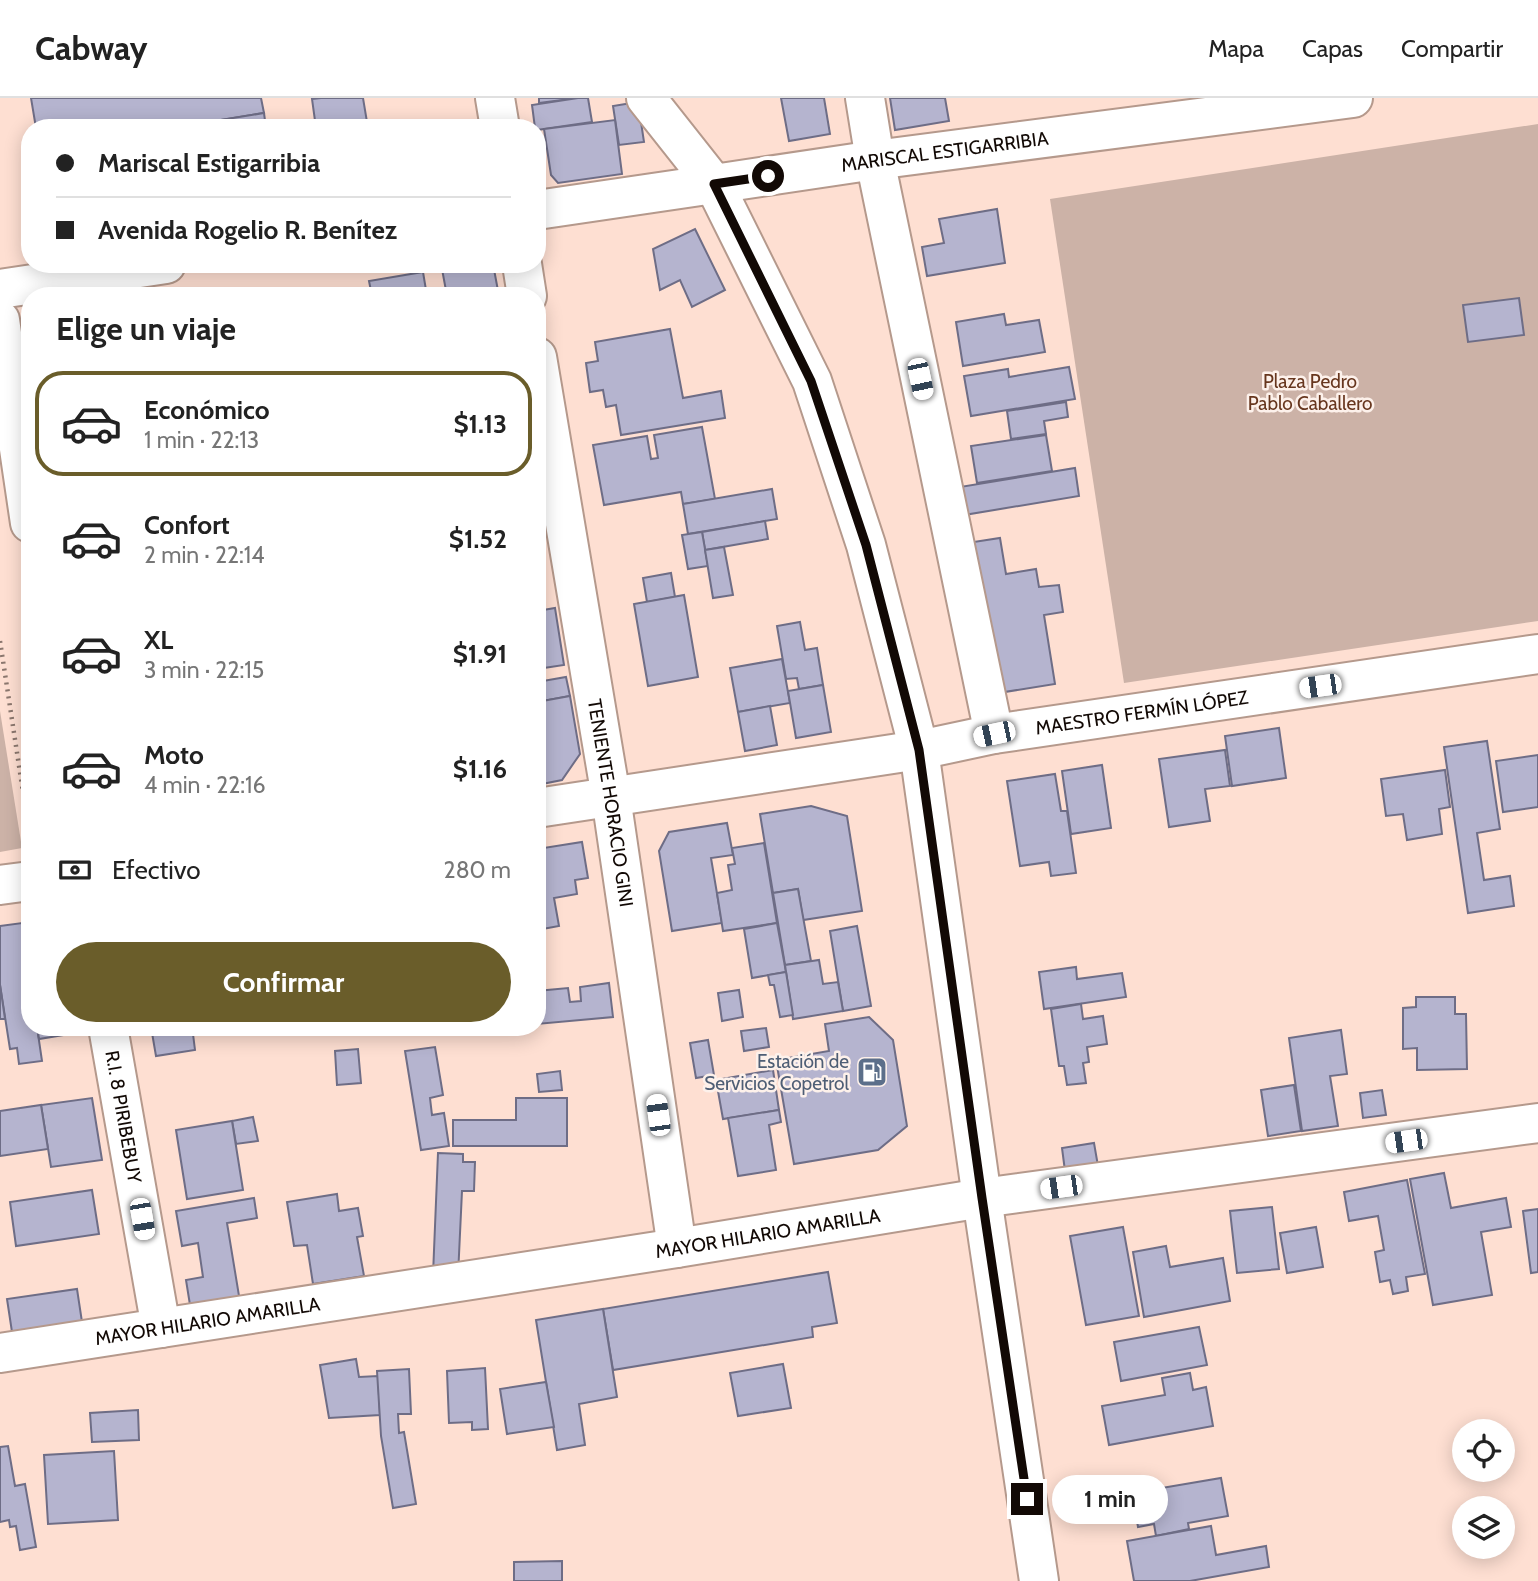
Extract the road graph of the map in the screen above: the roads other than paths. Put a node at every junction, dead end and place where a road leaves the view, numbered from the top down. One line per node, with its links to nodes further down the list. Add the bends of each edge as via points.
1 (495, 98): 5 (street)
2 (646, 98): 7 (street)
3 (864, 98): 6 (street)
4 (1353, 98): 6 (street, MARISCAL ESTIGARRIBIA)
5 (498, 119)
6 (875, 160): 7 (street, MARISCAL ESTIGARRIBIA); 15 (street)
7 (714, 184): 8 (street, MARISCAL ESTIGARRIBIA); 16 (street, via 811,381 866,545)
8 (546, 209)
9 (106, 273): 10 (street)
10 (0, 289)
11 (0, 320): 13 (street)
12 (546, 411): 17 (street, TENIENTE HORACIO GINI)
13 (21, 462)
14 (1538, 653): 15 (street, MAESTRO FERMÍN LÓPEZ)
15 (994, 734): 16 (street, MAESTRO FERMÍN LÓPEZ)
16 (919, 750): 17 (street, MAESTRO FERMÍN LÓPEZ); 23 (street)
17 (611, 797): 18 (street, MAESTRO FERMÍN LÓPEZ); 24 (street, TENIENTE HORACIO GINI)
18 (546, 807)
19 (21, 882): 20 (street)
20 (0, 885)
21 (110, 1036): 25 (street, R.I. 8 PIRIBEBUY)
22 (1538, 1123): 23 (street, MAYOR HILARIO AMARILLA)
23 (982, 1198): 24 (street, MAYOR HILARIO AMARILLA); 27 (street)
24 (677, 1248): 25 (street, MAYOR HILARIO AMARILLA)
25 (161, 1328): 26 (street, MAYOR HILARIO AMARILLA)
26 (0, 1353)
27 (1040, 1581)

